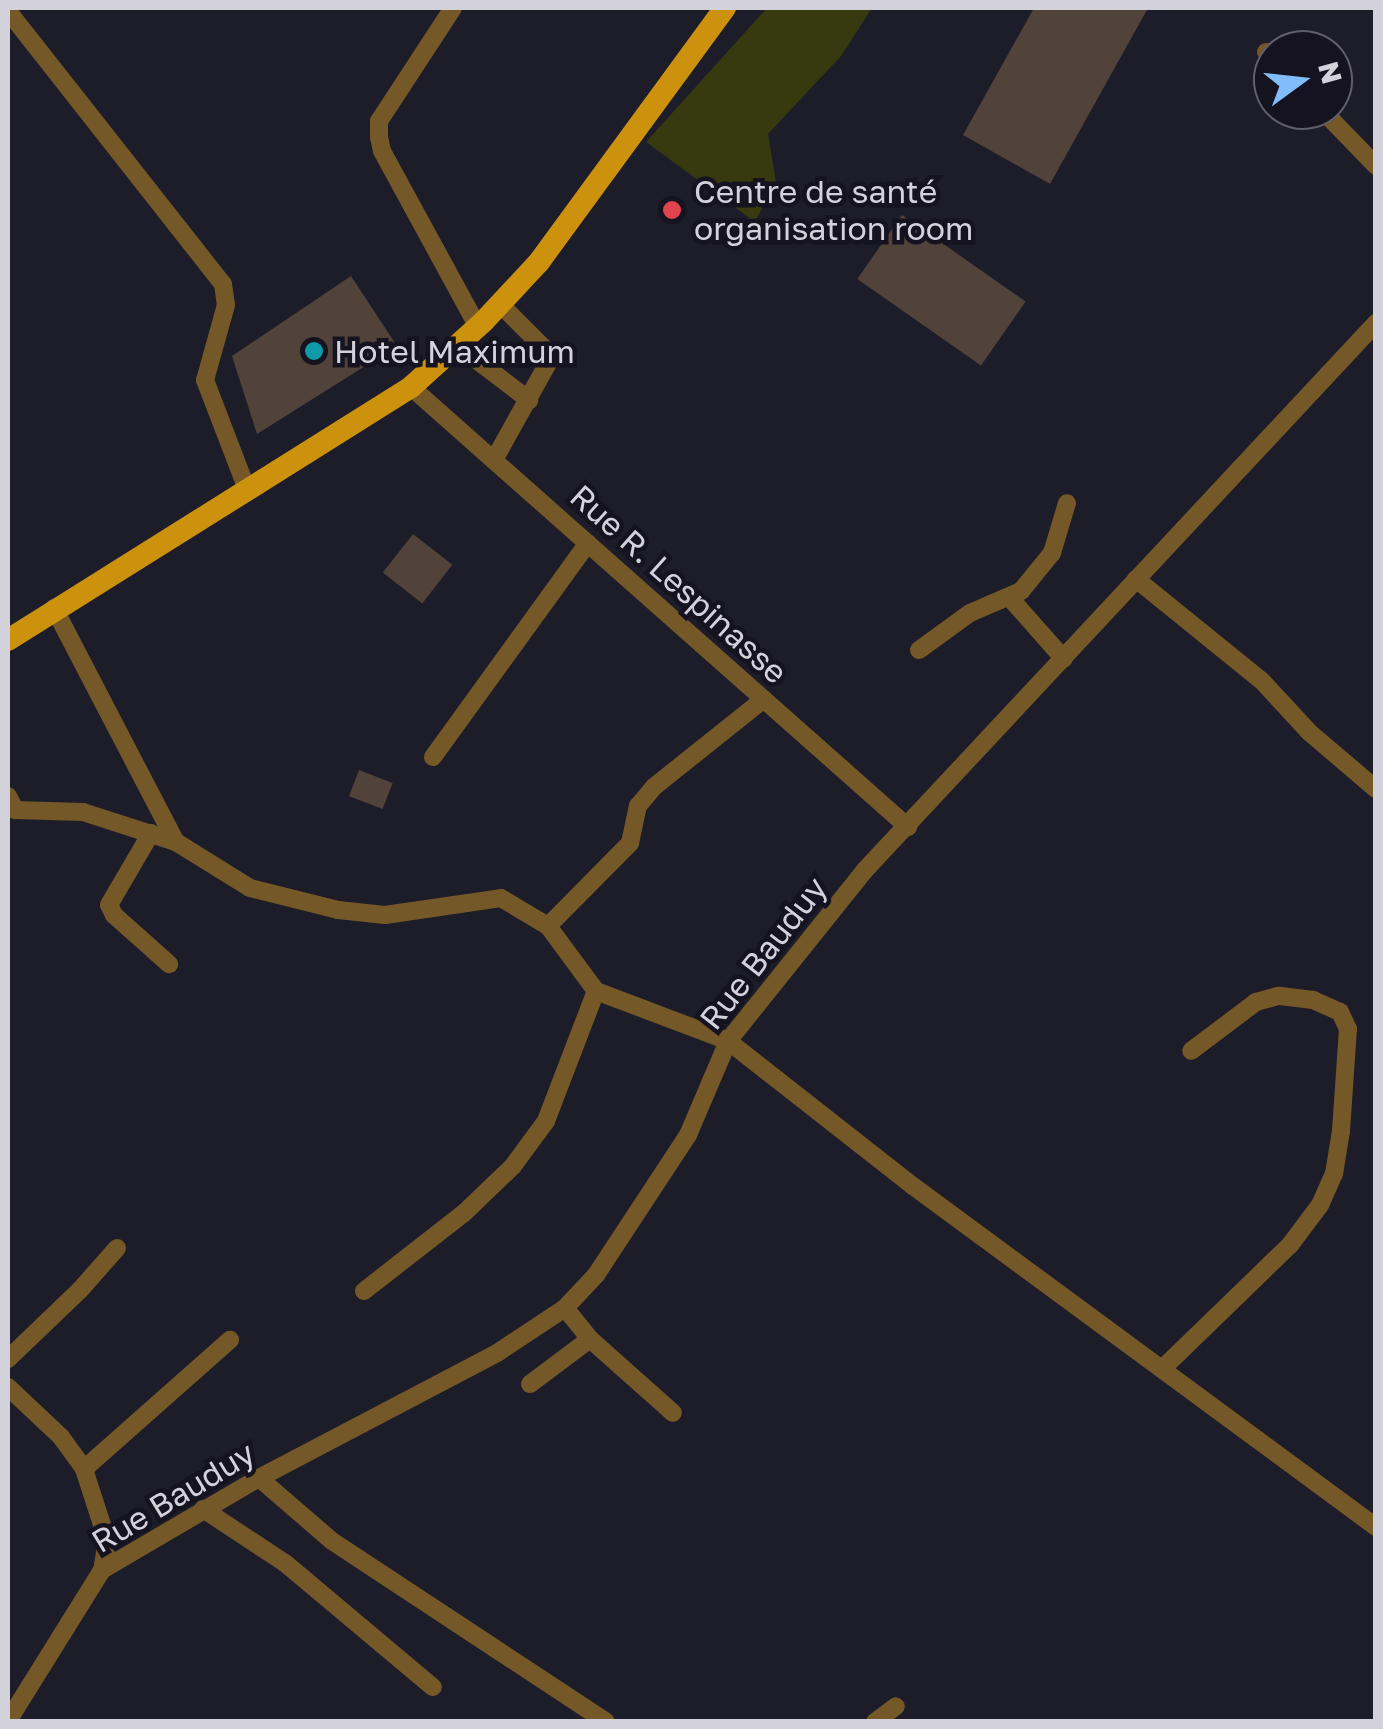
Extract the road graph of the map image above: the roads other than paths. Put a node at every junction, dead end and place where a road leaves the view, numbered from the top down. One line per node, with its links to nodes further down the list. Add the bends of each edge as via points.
1 (452, 8): 8 (street, via 380,122 379,137)
2 (724, 8): 6 (main road, via 539,262)
3 (8, 11): 13 (street, via 224,284 226,305 205,380)
4 (1341, 130): 5 (street)
5 (1376, 166)
6 (500, 304): 8 (main road); 11 (street, via 552,356)
7 (1376, 322): 16 (street, Rue Bauduy)
8 (478, 327): 9 (main road)
9 (457, 345): 10 (main road); 11 (street)
10 (410, 386): 12 (street, Rue R. Lespinasse); 13 (main road)
11 (530, 400): 12 (street)
12 (494, 460): 15 (street, Rue R. Lespinasse)
13 (246, 487): 18 (main road)
14 (1067, 503): 17 (street, via 1052,553)
15 (588, 544): 22 (street, Rue R. Lespinasse); 23 (street)
16 (1136, 579): 21 (street, Rue Bauduy); 24 (street, via 1262,681)
17 (1010, 598): 20 (street, via 970,613); 21 (street)
18 (54, 608): 19 (main road); 28 (street)
19 (8, 640)
20 (919, 650)
21 (1064, 659): 26 (street, Rue Bauduy)
22 (764, 699): 26 (street, Rue R. Lespinasse); 29 (street, via 655,786 638,806 630,844)
23 (433, 757)
24 (1376, 789)
25 (8, 796): 27 (street, via 15,810 83,812)
26 (908, 827): 32 (street, Rue Bauduy, via 865,870)
27 (151, 834): 28 (street); 30 (street, via 109,906)
28 (176, 842): 29 (street, via 250,888 338,910 384,915 500,898)
29 (548, 926): 31 (street)
30 (169, 964)
31 (596, 991): 32 (street); 35 (street, via 546,1121 513,1166 464,1214)
32 (728, 1041): 36 (street, Rue Bauduy, via 688,1135 596,1275); 40 (street)
33 (1191, 1051): 40 (street, via 1256,1002 1278,996 1340,1012 1348,1029 1341,1131 1334,1174 1320,1205 1290,1245)
34 (117, 1248): 39 (street)
35 (364, 1291)
36 (565, 1308): 38 (street); 45 (street, Rue Bauduy, via 497,1353)
37 (230, 1340): 44 (street)
38 (590, 1340): 41 (street); 43 (street)
39 (8, 1359)
40 (1162, 1369): 47 (street)
41 (530, 1384)
42 (8, 1387): 44 (street, via 62,1437)
43 (672, 1413)
44 (84, 1468): 48 (street, via 106,1540)
45 (258, 1478): 46 (street, Rue Bauduy); 52 (street, via 332,1541)
46 (203, 1509): 48 (street, Rue Bauduy); 49 (street, via 285,1563)
47 (1376, 1527)
48 (102, 1570): 51 (street, Rue Bauduy)
49 (433, 1687)
50 (896, 1706): 53 (street)
51 (8, 1721)
52 (606, 1722)
53 (875, 1722)

